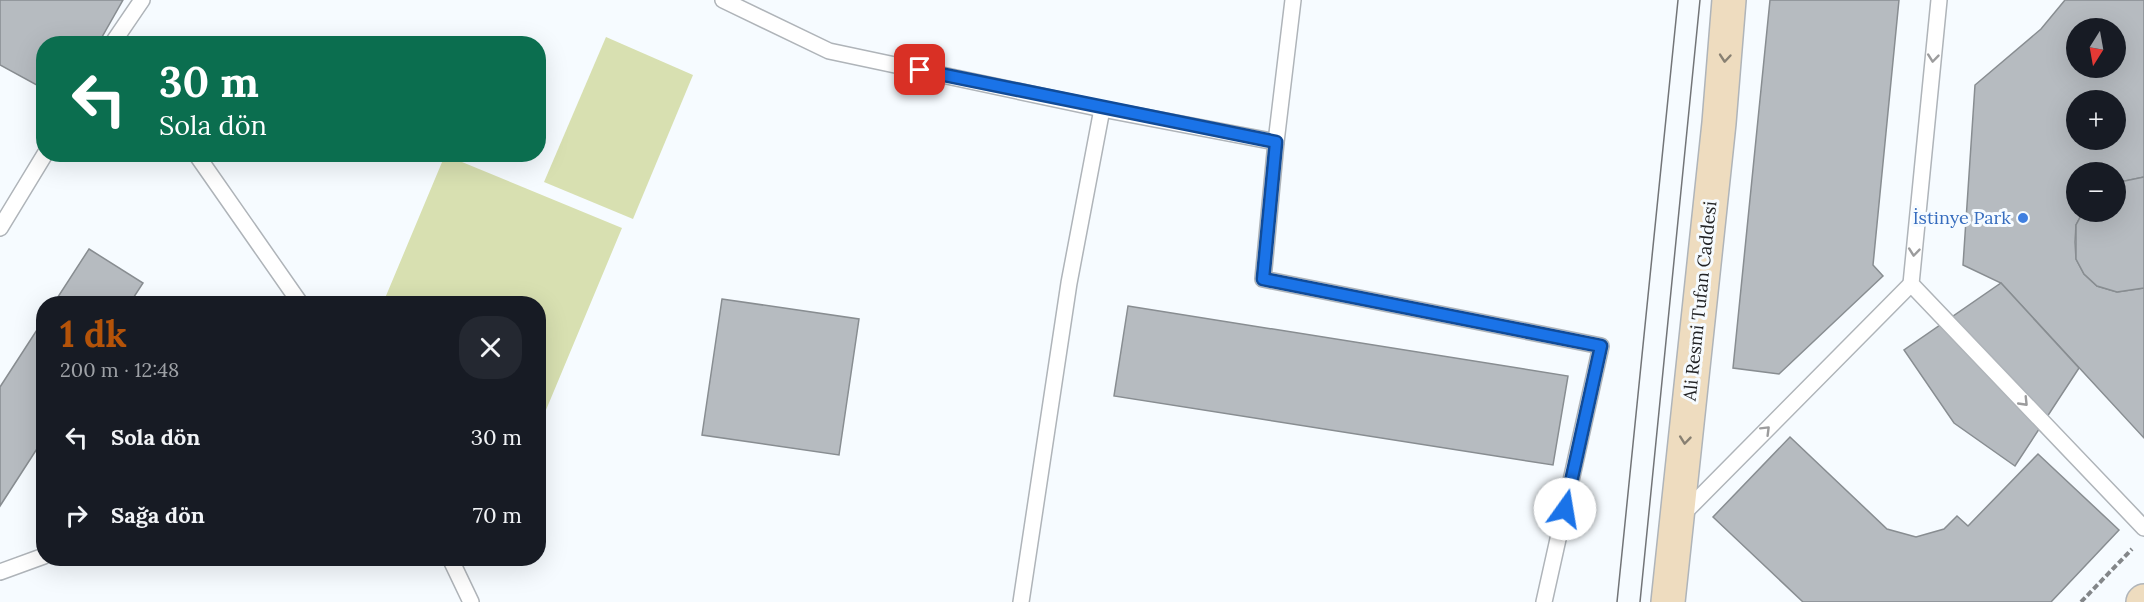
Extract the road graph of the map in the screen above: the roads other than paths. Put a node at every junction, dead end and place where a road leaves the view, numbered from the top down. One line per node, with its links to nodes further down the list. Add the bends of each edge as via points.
1 (142, 0): 6 (lane)
2 (723, 0): 7 (lane, via 829,51)
3 (1293, 0): 8 (lane)
4 (1729, 0): 21 (main road, Ali Resmi Tufan Caddesi, one-way to 21)
5 (1939, 0): 12 (lane, one-way to 12)
6 (119, 36)
7 (1102, 108): 8 (lane); 19 (lane, via 1069,283)
8 (1276, 142): 20 (lane, via 1263,279 1601,346)
9 (40, 162): 11 (lane)
10 (201, 162): 13 (lane)
11 (0, 228)
12 (1911, 284): 14 (lane, one-way to 14); 22 (lane, one-way to 12, via 1684,513)
13 (295, 296)
14 (2144, 528)
15 (36, 559): 17 (lane)
16 (454, 566): 18 (lane)
17 (0, 572)
18 (471, 602)
19 (1021, 602)
20 (1544, 602)
21 (1668, 602)
22 (1675, 602)

